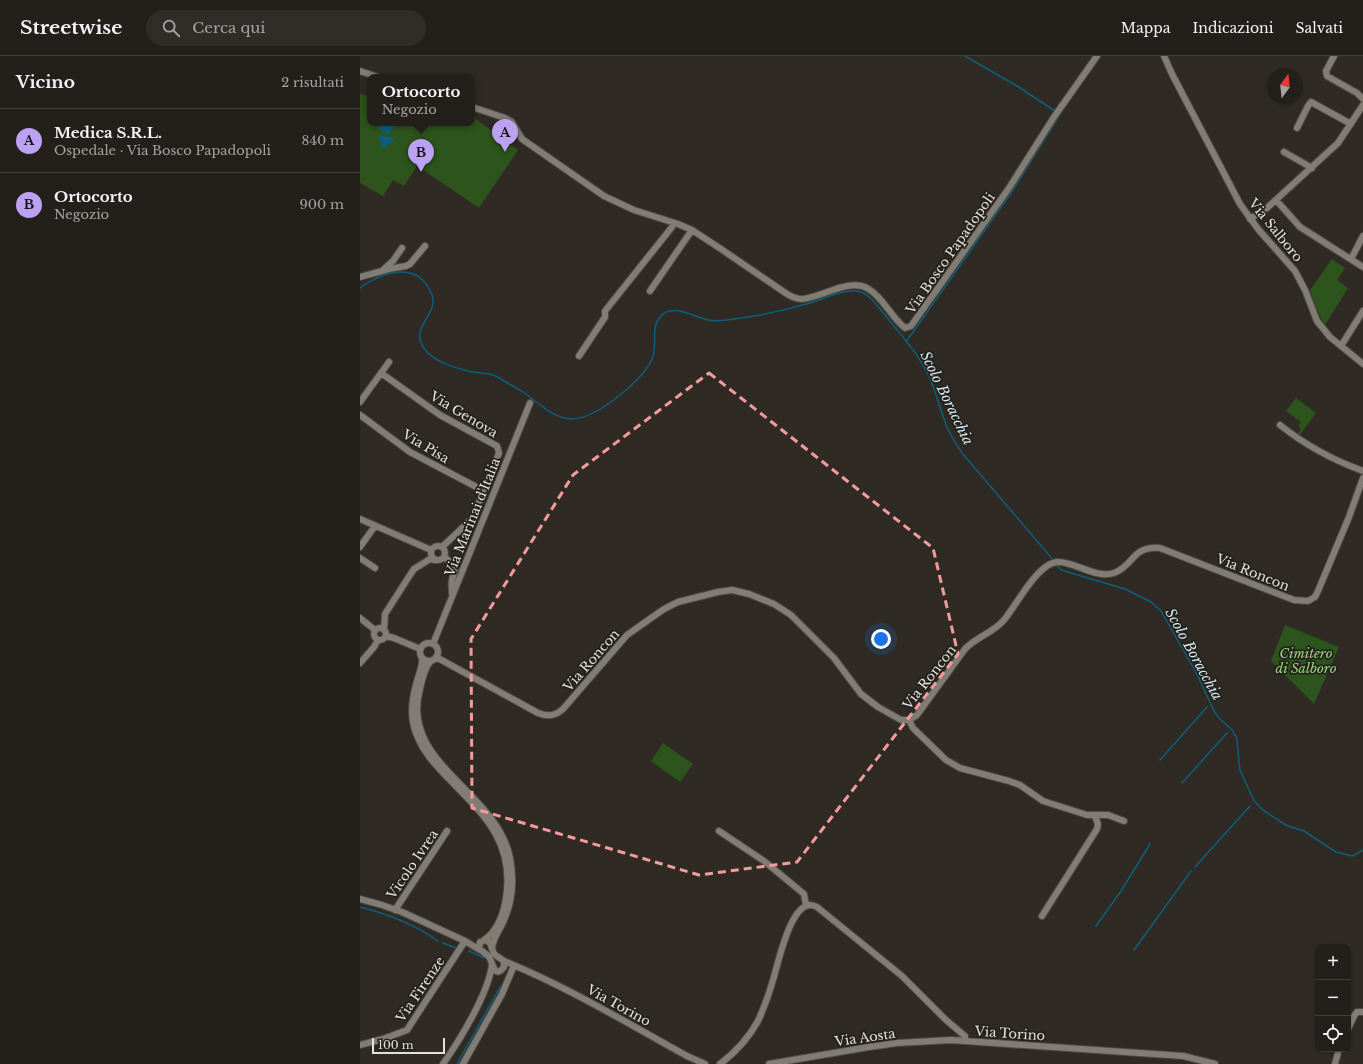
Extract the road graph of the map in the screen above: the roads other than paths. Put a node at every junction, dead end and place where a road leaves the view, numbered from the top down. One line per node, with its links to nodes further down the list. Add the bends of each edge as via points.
1 (1096, 56): 14 (street, Via Bosco Papadopoli, via 1010,188 911,326 905,328 879,298 861,286 846,286 812,297 795,298)
2 (1164, 56): 12 (street, Via Salboro)
3 (1334, 56): 4 (street, via 1326,76)
4 (1363, 99)
5 (1363, 104): 7 (street)
6 (475, 108): 13 (street, Via Bosco Papadopoli, via 512,122 522,140 604,196 634,210)
7 (1351, 124): 8 (street, via 1311,102); 10 (street, via 1338,143)
8 (1297, 128)
9 (1284, 152): 10 (street)
10 (1312, 168): 11 (street)
11 (1276, 200): 12 (street); 18 (street, via 1300,228)
12 (1250, 219): 24 (street, Via Salboro, via 1295,271 1317,321)
13 (673, 223): 14 (street, Via Bosco Papadopoli); 25 (street, via 604,310 605,317)
14 (692, 230): 22 (street)
15 (1363, 236): 18 (street)
16 (425, 246): 20 (street, via 410,264)
17 (402, 248): 20 (street)
18 (1351, 259): 19 (street)
19 (1363, 267)
20 (383, 270): 21 (street)
21 (360, 278)
22 (650, 290)
23 (1363, 311): 24 (street)
24 (1341, 346): 27 (street, Via Salboro)
25 (579, 356)
26 (389, 362): 28 (street)
27 (1363, 364)
28 (381, 373): 29 (street); 35 (street, Via Genova, via 440,415 497,446 499,453)
29 (360, 402)
30 (530, 403): 45 (street, Via Marinai d'Italia)
31 (360, 415): 35 (street, Via Pisa, via 416,455)
32 (1280, 425): 33 (street, via 1308,446)
33 (1363, 470)
34 (1363, 478): 57 (street, Via Roncon, via 1318,592 1308,601 1294,600 1160,548 1146,548 1121,569 1108,574 1055,562 1048,564 1039,572 1003,621 964,649 916,715)
35 (484, 491): 39 (street, Via Genova, via 473,518)
36 (360, 519): 37 (street)
37 (375, 526): 38 (street); 40 (street)
38 (360, 547)
39 (442, 547): 40 (street, via 436,546); 41 (street, via 445,551)
40 (431, 550): 43 (street, via 430,555)
41 (444, 557): 43 (street); 45 (street, Via Marinai d'Italia, via 454,563 456,570 452,581)
42 (360, 558): 44 (street)
43 (435, 560): 48 (street, via 430,559 412,572 385,614)
44 (375, 568)
45 (453, 596): 51 (street, Via Marinai d'Italia)
46 (360, 618): 47 (street)
47 (375, 630): 48 (street); 50 (street, via 374,636)
48 (384, 630): 49 (street)
49 (386, 636): 50 (street); 52 (street)
50 (378, 640): 56 (street)
51 (433, 644): 52 (street, via 425,643); 53 (street, via 438,650)
52 (420, 648): 54 (street)
53 (436, 657): 55 (street); 57 (street, Via Roncon, via 544,716 554,715 563,709 627,635 671,605 732,590 754,596 786,611 829,654 861,694 901,720)
54 (422, 658): 55 (street); 66 (street, via 411,708 419,741 437,766 482,813 499,839 505,858 508,876 505,902 498,924)
55 (431, 661): 68 (street, via 426,667 416,709 417,723 423,739 495,823 510,856 512,890 504,920)
56 (360, 663)
57 (909, 720): 58 (street, via 913,728 946,760 960,768 1009,780 1043,801)
58 (1095, 816): 59 (street, via 1108,815); 65 (street, via 1097,829)
59 (1124, 821)
60 (447, 831): 64 (street, Vicolo Ivrea)
61 (719, 831): 63 (street, via 764,861 804,894)
62 (360, 899): 64 (street)
63 (806, 905): 78 (street, Via Torino, via 816,907 902,976 965,1036); 85 (street, via 788,929 759,1019 745,1041)
64 (395, 910): 67 (street)
65 (1042, 916)
66 (483, 940): 67 (street); 68 (street, via 490,942); 69 (street, via 478,946)
67 (466, 941): 69 (street); 79 (street, Via Firenze, via 405,1032)
68 (492, 948): 70 (street, via 494,954)
69 (480, 950): 71 (street, via 488,955)
70 (504, 961): 73 (street, Via Torino); 74 (street, via 505,965)
71 (492, 965): 74 (street, via 495,970); 75 (street)
72 (513, 968): 73 (street, Via Torino); 74 (street, Via Torino); 83 (street, via 502,994)
73 (522, 968): 81 (street, Via Torino, via 579,996)
74 (501, 970): 75 (street)
75 (488, 985): 82 (street)
76 (1363, 1012): 77 (street, via 1357,1012)
77 (1351, 1022)
78 (965, 1040): 86 (street, Via Aosta, via 897,1043); 87 (street, Via Torino, via 1183,1056)
79 (360, 1045)
80 (1339, 1052): 88 (street)
81 (697, 1062): 84 (street, Via Torino)
82 (443, 1064)
83 (463, 1064)
84 (705, 1064)
85 (720, 1064)
86 (769, 1064)
87 (1215, 1064)
88 (1334, 1064)

